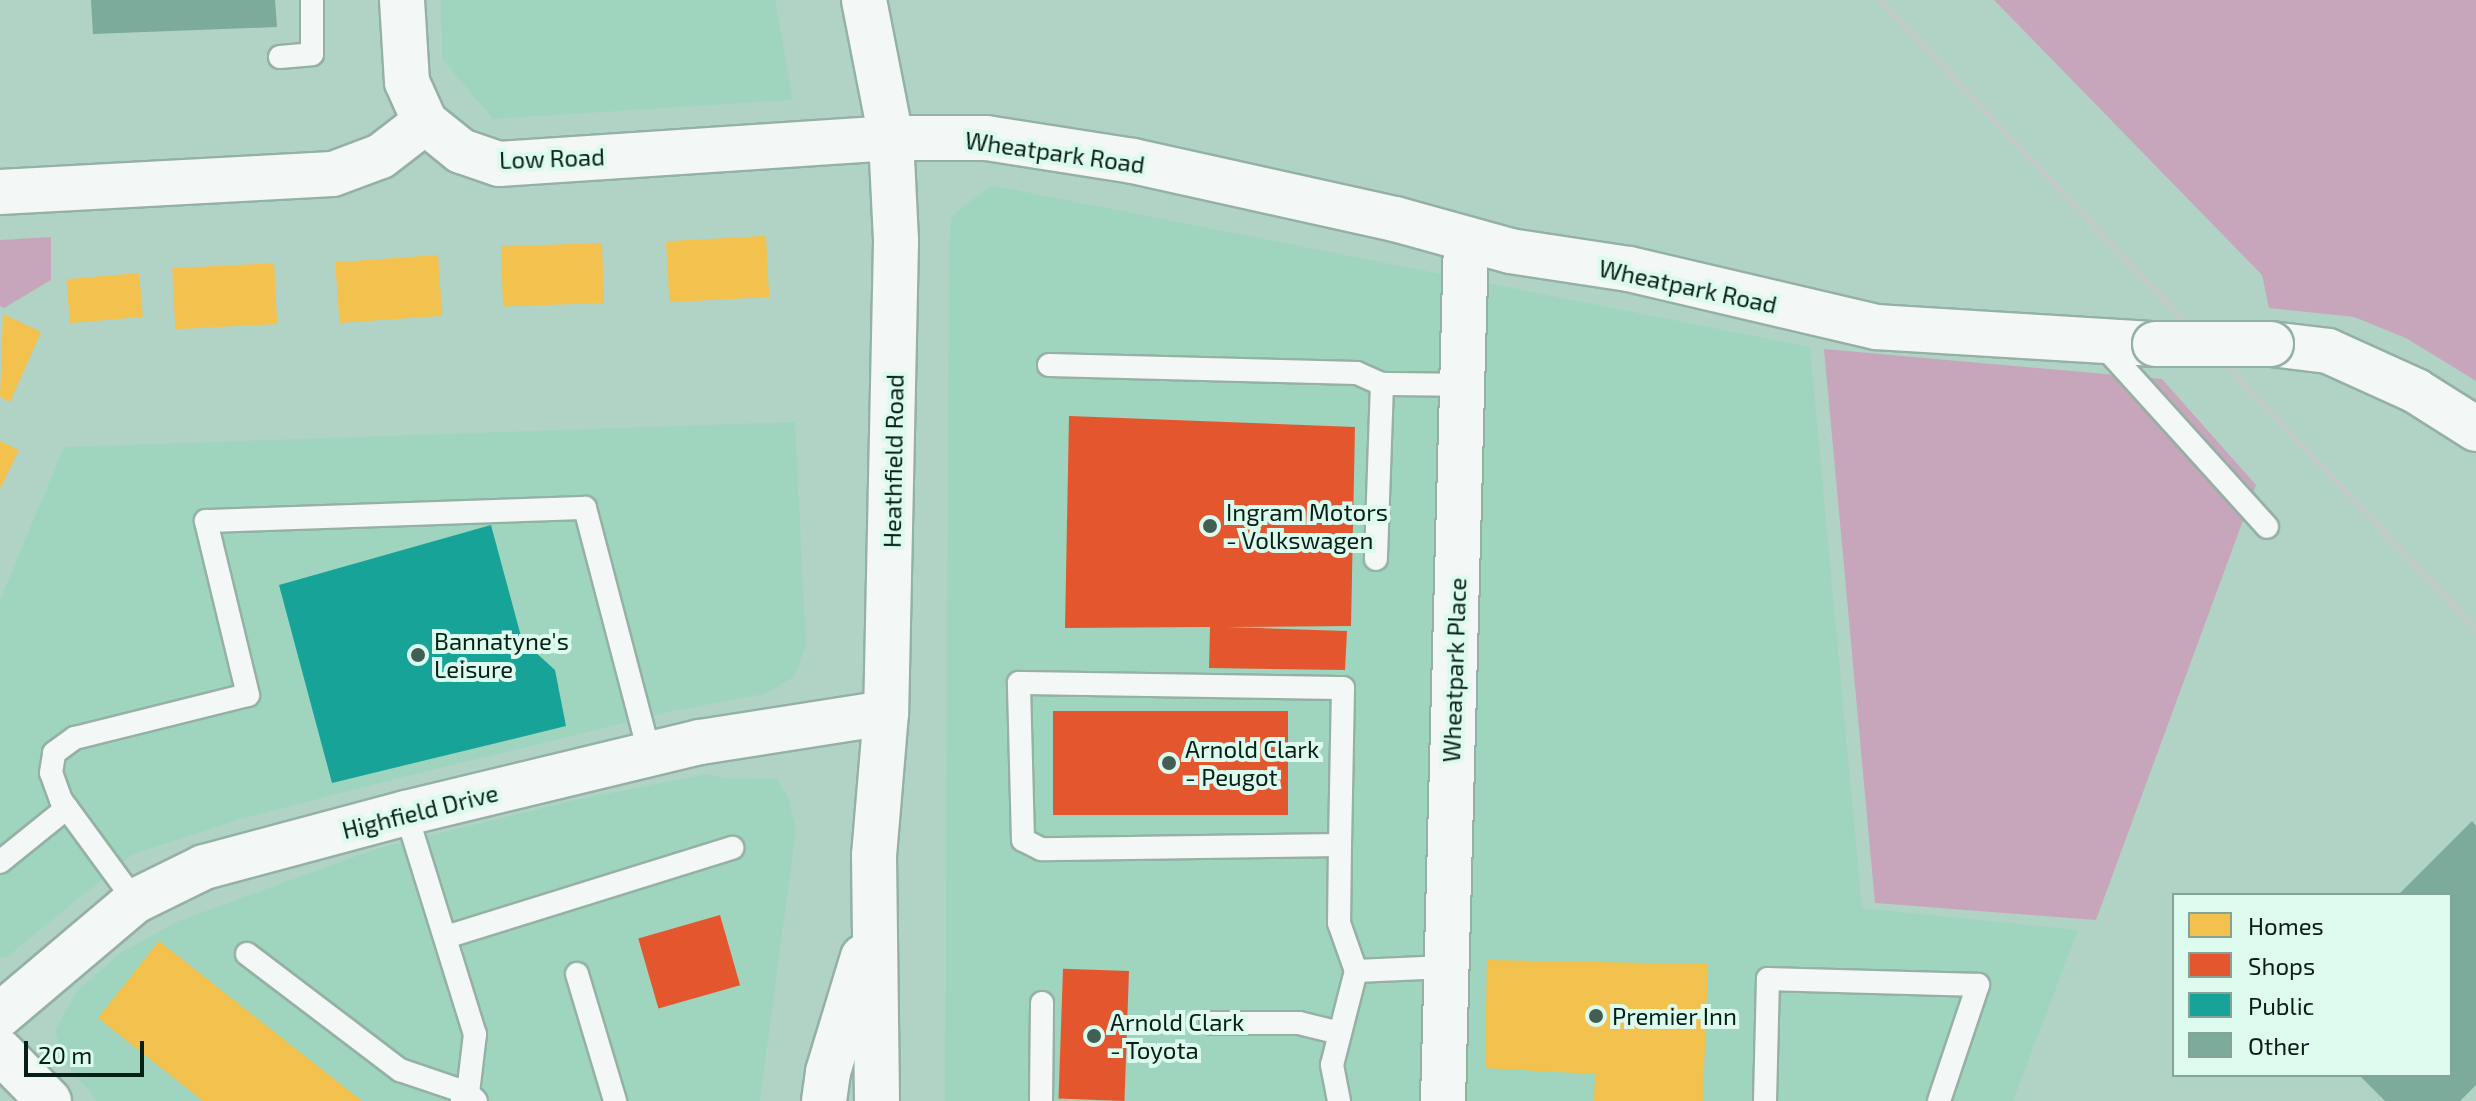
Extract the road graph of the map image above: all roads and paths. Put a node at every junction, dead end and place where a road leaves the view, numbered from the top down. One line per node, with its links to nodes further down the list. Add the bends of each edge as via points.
1 (312, 0): 4 (lane, via 312,54)
2 (402, 0): 5 (street, via 407,82)
3 (864, 0): 6 (street, Heathfield Road)
4 (280, 57)
5 (425, 122): 6 (street, Low Road, via 461,151 499,164); 7 (street, via 381,156 333,174)
6 (891, 138): 8 (street, Wheatpark Road, via 986,138 1133,161); 16 (street, Heathfield Road, via 895,387)
7 (0, 192)
8 (1466, 239): 9 (street, Wheatpark Road, via 1549,259 1629,269 1876,327); 12 (street, Wheatpark Place)
9 (2099, 342): 13 (street, Wheatpark Road, bridge, via 2271,344 2328,351 2416,391); 14 (lane)
10 (1049, 365): 11 (lane, via 1357,373)
11 (1382, 384): 12 (lane); 15 (lane)
12 (1462, 385): 27 (street, Wheatpark Place)
13 (2476, 429)
14 (2267, 527)
15 (1376, 559)
16 (886, 713): 17 (street, Highfield Drive, via 700,742); 24 (street, Heathfield Road)
17 (650, 755): 18 (lane, via 585,508 206,521 248,695 75,738 54,753 51,773); 19 (street, Highfield Drive)
18 (67, 808): 22 (lane); 23 (lane)
19 (406, 813): 23 (street, Highfield Drive, via 204,867); 25 (lane)
20 (1340, 845): 20 (lane, via 1343,688 1019,683 1023,840 1041,849); 28 (lane, via 1339,923)
21 (732, 848): 25 (lane)
22 (0, 862)
23 (135, 901): 31 (street, Highfield Drive)
24 (873, 924): 38 (street, Heathfield Road); 39 (street, Heathfield Road)
25 (446, 937): 35 (lane, via 475,1034)
26 (247, 954): 35 (lane, via 400,1070)
27 (1446, 967): 28 (lane); 42 (street, Wheatpark Place)
28 (1356, 971): 33 (lane)
29 (577, 974): 37 (lane)
30 (1042, 1003): 40 (lane)
31 (0, 1015)
32 (1211, 1023): 33 (lane, via 1299,1023)
33 (1340, 1033): 41 (lane, via 1332,1065)
34 (0, 1051): 36 (street)
35 (469, 1098)
36 (49, 1101)
37 (615, 1101)
38 (824, 1101)
39 (877, 1101)
40 (1041, 1101)
41 (1339, 1101)
42 (1443, 1101)
43 (1765, 1101): 44 (lane, via 1768,979 1978,985)
44 (1939, 1101)

